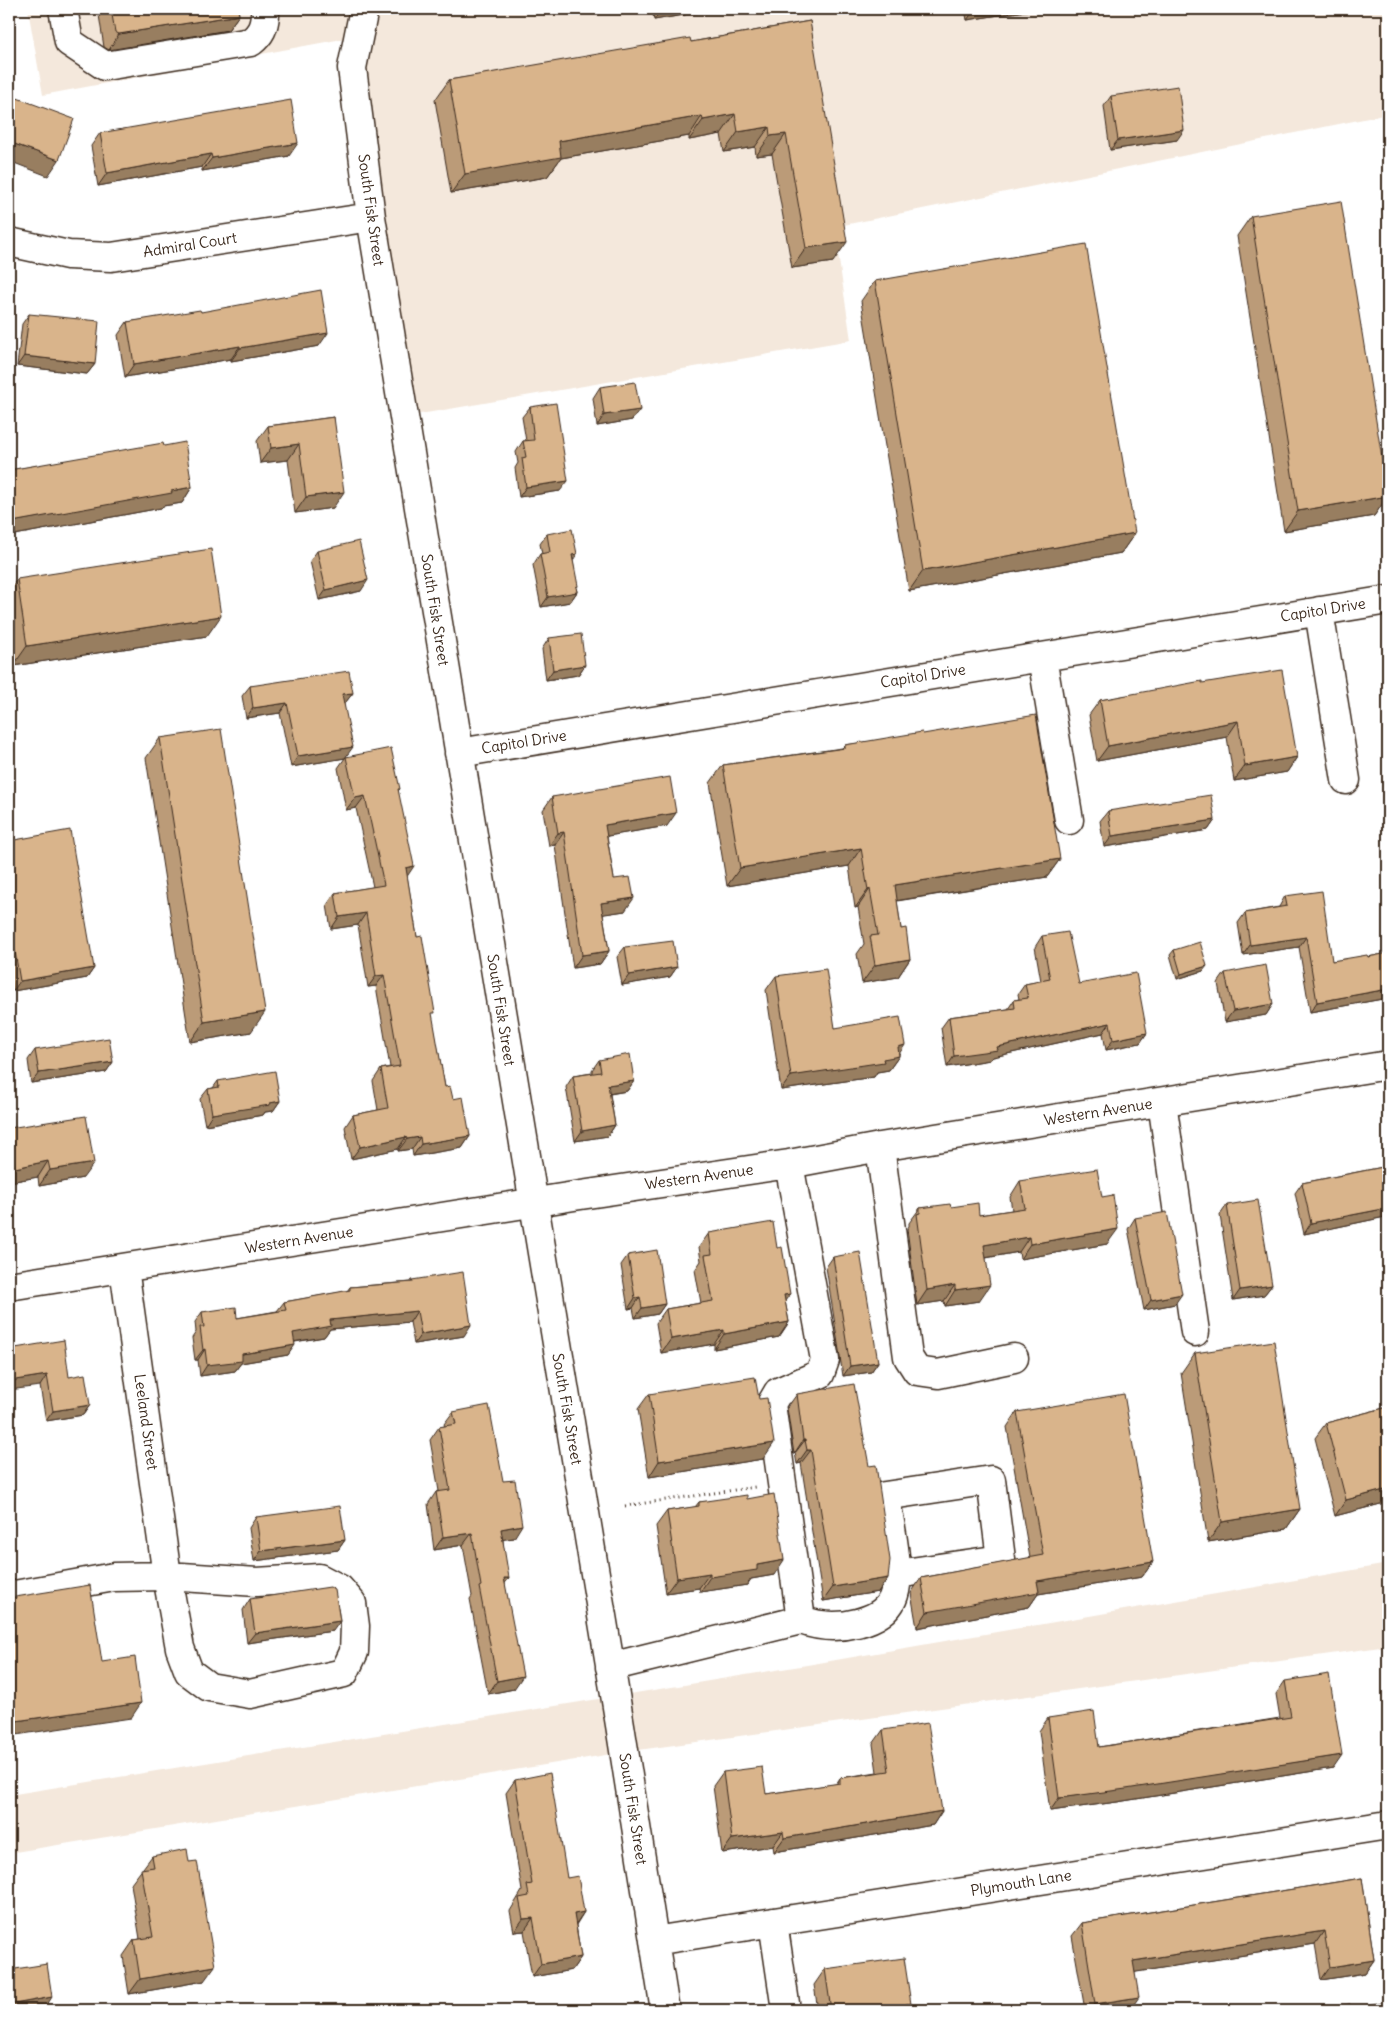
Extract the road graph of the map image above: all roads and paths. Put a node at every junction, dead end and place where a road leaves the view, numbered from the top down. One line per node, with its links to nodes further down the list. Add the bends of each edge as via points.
1 (62, 9): 3 (street, via 69,42 106,66 251,42 264,26)
2 (364, 9): 4 (street, South Fisk Street, via 352,68)
3 (265, 15)
4 (371, 217): 5 (street, Admiral Court, via 111,257 68,256); 9 (street, South Fisk Street)
5 (9, 242)
6 (1388, 600): 7 (street, Capitol Drive)
7 (1319, 611): 8 (street, Capitol Drive); 10 (street)
8 (1042, 657): 9 (street, Capitol Drive); 11 (street)
9 (459, 753): 16 (street, South Fisk Street)
10 (1346, 780)
11 (1069, 820)
12 (1388, 1065): 13 (street, Western Avenue)
13 (1162, 1102): 14 (street, Western Avenue); 19 (street)
14 (880, 1147): 15 (street, Western Avenue); 20 (street, via 908,1357 917,1372 938,1374)
15 (790, 1164): 16 (street, Western Avenue); 21 (street, via 824,1360 820,1374 778,1392 772,1404)
16 (532, 1202): 17 (street, Western Avenue); 27 (street, South Fisk Street)
17 (124, 1268): 18 (street, Western Avenue); 24 (street, Leeland Street)
18 (9, 1286)
19 (1195, 1332)
20 (1014, 1358)
21 (782, 1483): 22 (path); 26 (street)
22 (625, 1506)
23 (897, 1574): 23 (street, via 885,1496 991,1480 1001,1558); 26 (street, via 897,1588 891,1602 868,1620 844,1626 816,1626)
24 (167, 1576): 24 (street, via 180,1648 189,1672 208,1687 250,1694 344,1673 354,1652 352,1603 340,1588 319,1578 256,1582); 25 (street, via 114,1577)
25 (9, 1596)
26 (801, 1620): 27 (street)
27 (610, 1667): 30 (street, South Fisk Street)
28 (1388, 1825): 29 (street, Plymouth Lane)
29 (773, 1922): 30 (street, Plymouth Lane); 32 (street)
30 (654, 1941): 31 (street, South Fisk Street)
31 (665, 2010)
32 (786, 2010)

